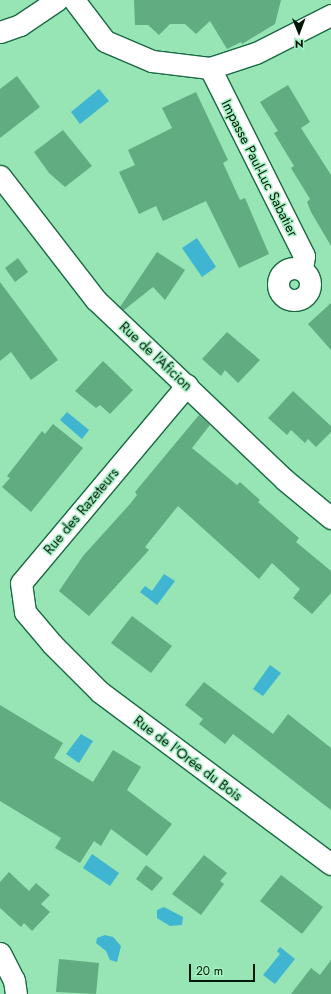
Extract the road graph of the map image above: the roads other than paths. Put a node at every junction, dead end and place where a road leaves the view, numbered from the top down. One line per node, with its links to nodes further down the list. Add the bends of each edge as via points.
1 (57, 0): 4 (street, via 20,25)
2 (74, 0): 5 (street, via 105,41 152,62)
3 (331, 15): 5 (street, via 256,53)
4 (0, 32)
5 (210, 68): 7 (street, Impasse Paul-Luc Sabatier, via 304,256)
6 (0, 176): 8 (street, Rue de l'Aficion, via 96,300)
7 (302, 270)
8 (187, 385): 9 (street, Rue de l'Aficion, via 285,480); 10 (street, Rue des Razeteurs, via 21,583 25,612)
9 (331, 518)
10 (52, 644): 11 (street, Rue de l'Orée du Bois, via 100,692)
11 (331, 864)
12 (0, 953): 13 (street, via 14,980)
13 (16, 994)

